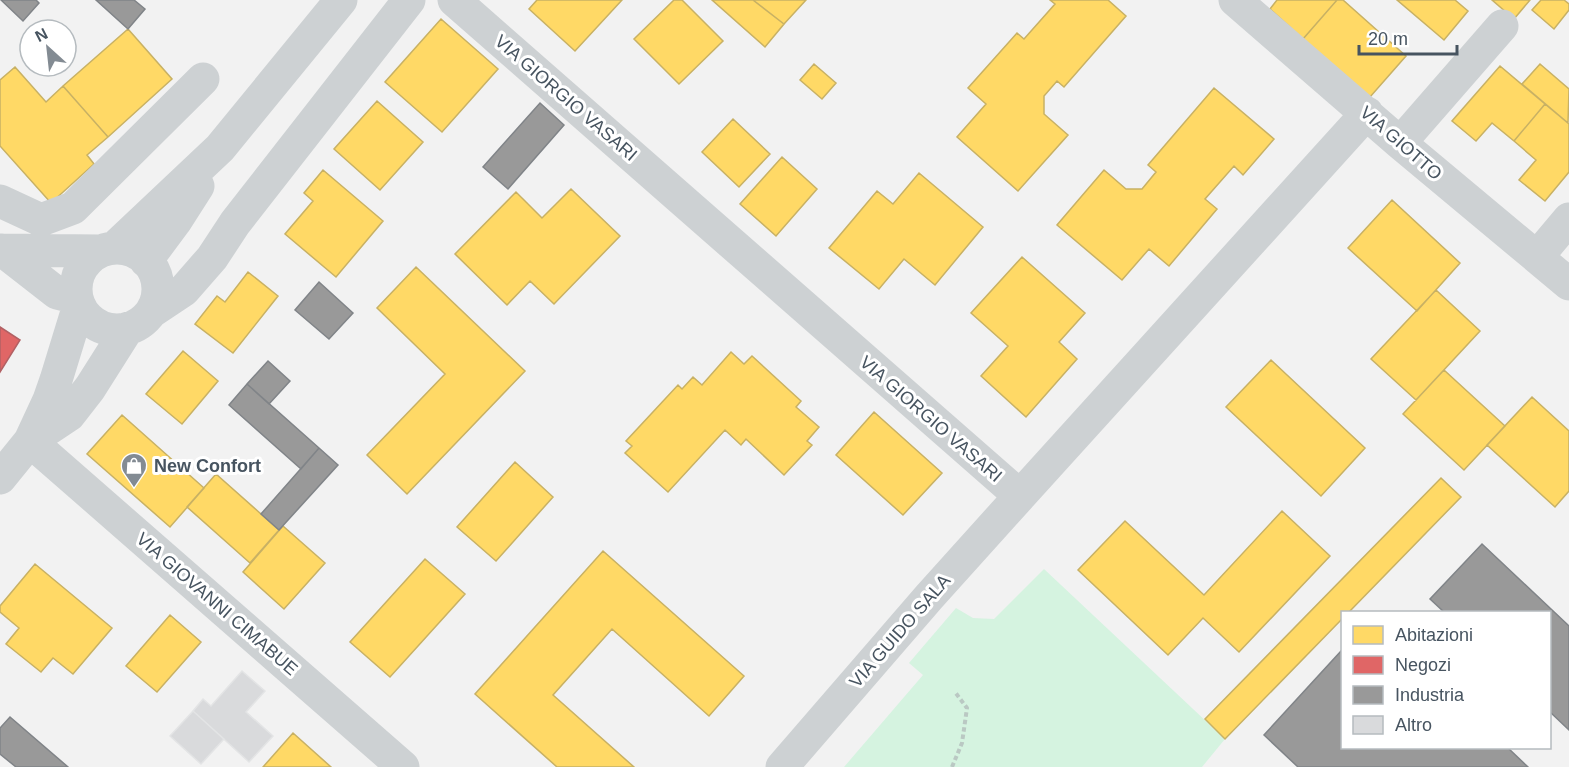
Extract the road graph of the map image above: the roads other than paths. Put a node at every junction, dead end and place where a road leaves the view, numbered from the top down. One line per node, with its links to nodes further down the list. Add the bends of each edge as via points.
1 (341, 0): 9 (street)
2 (409, 0): 12 (street)
3 (454, 0): 22 (street, VIA GIORGIO VASARI)
4 (1235, 0): 7 (street, VIA GIOTTO)
5 (1502, 26): 8 (street)
6 (202, 79): 10 (street, via 73,208 41,220)
7 (1367, 113): 8 (street, VIA GIOTTO); 22 (street, VIA GIORGIO VASARI)
8 (1400, 143): 15 (street, VIA GIOTTO)
9 (220, 148): 13 (street); 16 (street)
10 (0, 201)
11 (1569, 219): 15 (street)
12 (235, 223): 16 (street, via 201,253 173,268); 19 (street, via 184,290)
13 (107, 249): 14 (street); 16 (street, via 127,249); 18 (street, via 86,261 78,273)
14 (1, 250): 18 (street, via 57,293)
15 (1537, 257): 17 (street, VIA GIOTTO)
16 (150, 266): 19 (street, via 158,292)
17 (1569, 284)
18 (78, 302): 19 (street, via 86,317 98,326 114,330); 20 (street, via 56,380)
19 (140, 320): 20 (street, via 69,415)
20 (30, 441): 21 (street); 23 (street, VIA GIOVANNI CIMABUE)
21 (0, 478)
22 (1020, 496): 24 (street, VIA GUIDO SALA)
23 (403, 767)
24 (782, 767)

